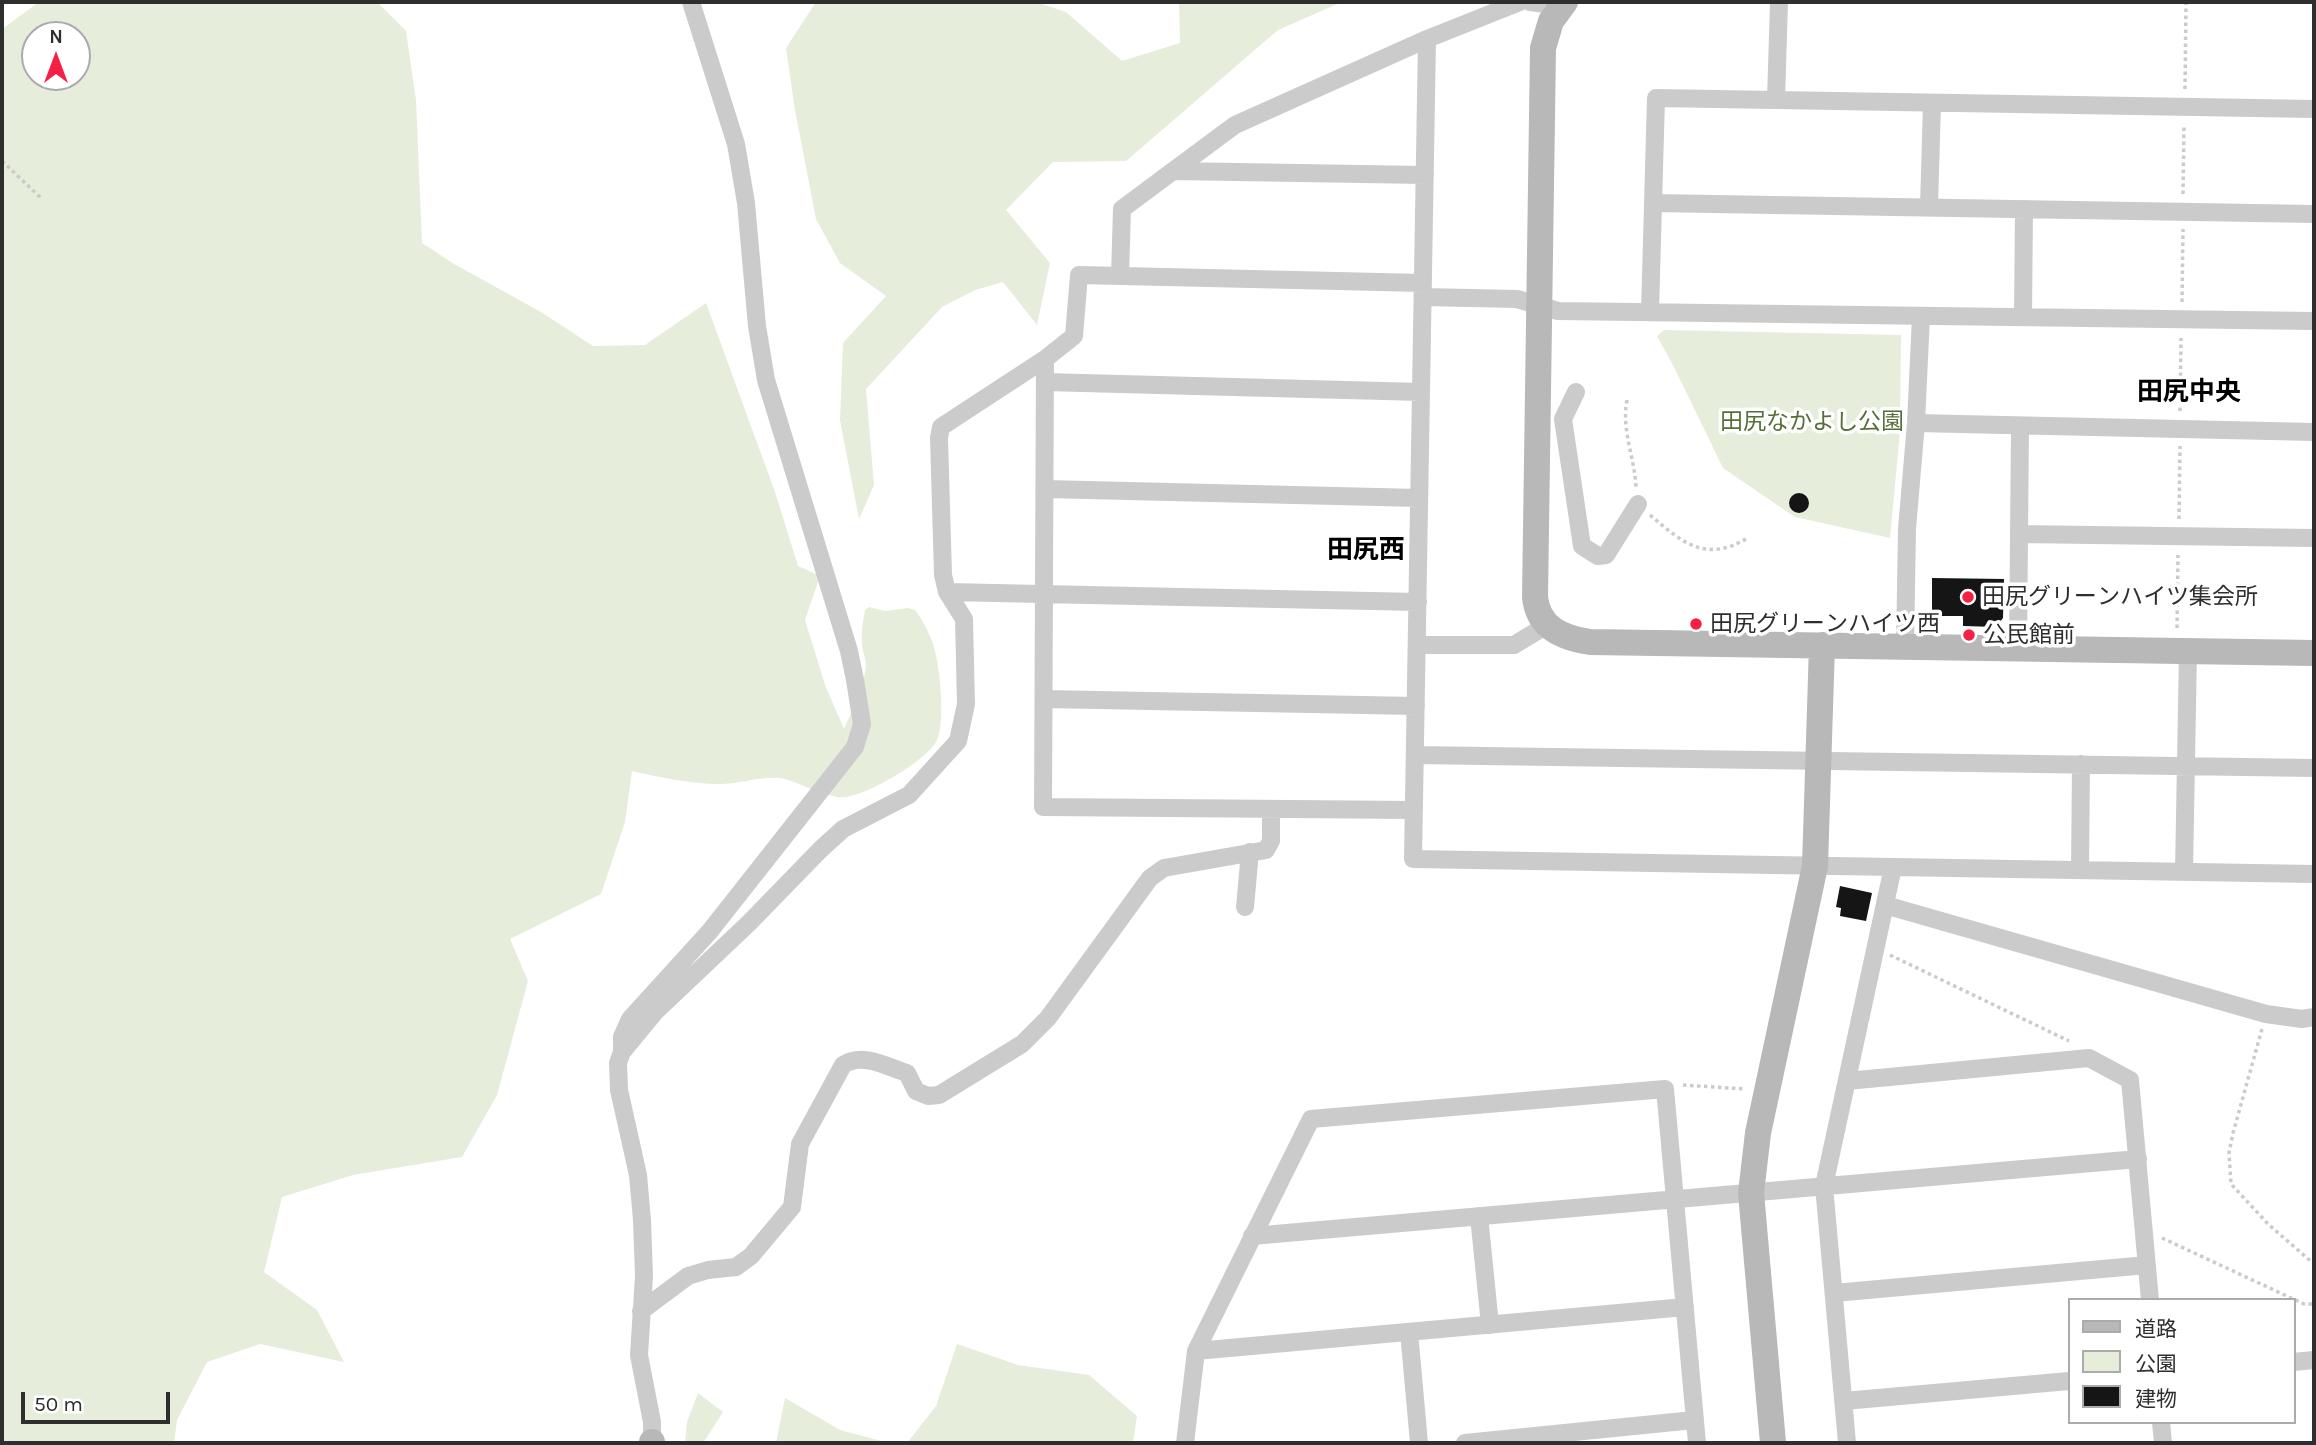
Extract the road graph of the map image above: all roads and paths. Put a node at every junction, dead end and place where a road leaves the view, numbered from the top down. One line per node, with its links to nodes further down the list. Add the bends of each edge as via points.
1 (691, 2): 69 (street, via 736,144 766,380 849,651 862,724 855,747 710,932 630,1019 622,1037)
2 (1520, 2): 6 (street)
3 (1530, 2): 5 (street)
4 (1779, 2): 7 (street)
5 (1562, 4): 20 (street, via 1551,21 1544,48)
6 (1427, 39): 11 (street, via 1235,125); 12 (street)
7 (1776, 100): 8 (street); 14 (street, via 1656,98)
8 (1932, 103): 9 (street); 15 (street)
9 (2314, 110)
10 (2, 161): 13 (path)
11 (1173, 171): 12 (street); 18 (street, via 1122,209)
12 (1425, 175): 19 (street)
13 (41, 198)
14 (1654, 203): 15 (street); 21 (street)
15 (1929, 207): 16 (street)
16 (2024, 209): 17 (street); 23 (street)
17 (2314, 214)
18 (1120, 276): 19 (street); 25 (street, via 1079,275 1074,336)
19 (1423, 290): 20 (street, via 1517,299); 27 (street)
20 (1540, 306): 21 (street, via 1558,311); 42 (street, via 1535,597)
21 (1650, 312): 22 (street)
22 (1921, 316): 23 (street); 30 (street)
23 (2023, 317): 24 (street)
24 (2314, 321)
25 (1045, 359): 26 (street); 39 (street, via 941,427)
26 (1045, 382): 27 (street); 33 (street)
27 (1421, 392): 34 (street)
28 (1576, 392): 35 (street, via 1558,419 1582,546 1598,556 1606,555)
29 (1627, 400): 35 (path, via 1624,419 1636,473)
30 (1916, 423): 31 (street); 45 (street, via 1907,525)
31 (2020, 426): 32 (street); 36 (street)
32 (2314, 432)
33 (1045, 489): 34 (street); 40 (street)
34 (1419, 498): 41 (street)
35 (1637, 503): 37 (path, via 1677,538 1696,548 1723,550)
36 (2019, 534): 38 (street); 46 (street)
37 (1749, 537)
38 (2314, 538)
39 (947, 592): 40 (street); 69 (street, via 964,619 966,704 958,741 909,795 843,830 820,850 680,986)
40 (1044, 594): 41 (street); 49 (street)
41 (1418, 602): 43 (street)
42 (1547, 625): 43 (street, via 1514,645); 44 (street, via 1565,637 1590,642)
43 (1417, 645): 50 (street)
44 (1822, 645): 45 (street); 52 (street)
45 (1905, 647): 46 (street)
46 (2018, 648): 47 (street)
47 (2188, 651): 48 (street); 54 (street)
48 (2314, 653)
49 (1044, 699): 50 (street); 56 (street, via 1044,807)
50 (1416, 706): 51 (street)
51 (1415, 755): 52 (street); 57 (street)
52 (1818, 760): 53 (street); 59 (street)
53 (2081, 764): 54 (street); 61 (street)
54 (2186, 766): 55 (street); 62 (street)
55 (2314, 768)
56 (1271, 809): 57 (street); 58 (street, via 1271,841 1266,850)
57 (1414, 810): 59 (street, via 1413,859)
58 (1250, 852): 65 (street); 89 (street, via 1164,868 1150,878 1048,1018 1022,1044 939,1095 916,1091 907,1073 860,1058 844,1065 800,1144 792,1207 736,1267 688,1276)
59 (1815, 866): 60 (street); 76 (street, via 1758,1133)
60 (1892, 867): 61 (street); 64 (street)
61 (2080, 870): 62 (street)
62 (2184, 872): 63 (street)
63 (2314, 874)
64 (1885, 905): 66 (street); 67 (street)
65 (1245, 907)
66 (1876, 948): 70 (path, via 2085,1049); 71 (street)
67 (2266, 1014): 68 (street); 81 (path, via 2233,1133 2231,1184)
68 (2314, 1017)
69 (622, 1052): 89 (street, via 617,1078 638,1175 642,1220)
70 (2089, 1058): 71 (street); 74 (street, via 2130,1080)
71 (1847, 1082): 75 (street)
72 (1665, 1089): 73 (path, via 1676,1085); 77 (street); 80 (street, via 1311,1119)
73 (1751, 1090)
74 (2138, 1159): 75 (street); 79 (street)
75 (1825, 1186): 76 (street); 83 (street)
76 (1751, 1193): 77 (street); 104 (street)
77 (1675, 1199): 78 (street); 88 (street)
78 (1479, 1216): 80 (street); 90 (street)
79 (2144, 1230): 82 (street); 85 (path)
80 (1252, 1236): 92 (street)
81 (2314, 1264)
82 (2147, 1265): 83 (street); 84 (street)
83 (1834, 1293): 96 (street)
84 (2150, 1298)
85 (2291, 1298)
86 (2295, 1300): 87 (path)
87 (2314, 1304)
88 (1685, 1307): 90 (street); 97 (street)
89 (641, 1311): 99 (street, via 639,1355)
90 (1490, 1325): 91 (street)
91 (1409, 1332): 92 (street); 101 (street)
92 (1196, 1351): 100 (street)
93 (2314, 1360): 94 (street)
94 (2295, 1362)
95 (2068, 1381): 96 (street)
96 (1844, 1401): 105 (street)
97 (1695, 1420): 102 (street); 103 (street)
98 (2161, 1424): 106 (street)
99 (652, 1443)
100 (1185, 1443)
101 (1419, 1443)
102 (1465, 1443)
103 (1696, 1443)
104 (1773, 1443)
105 (1847, 1443)
106 (2163, 1443)

